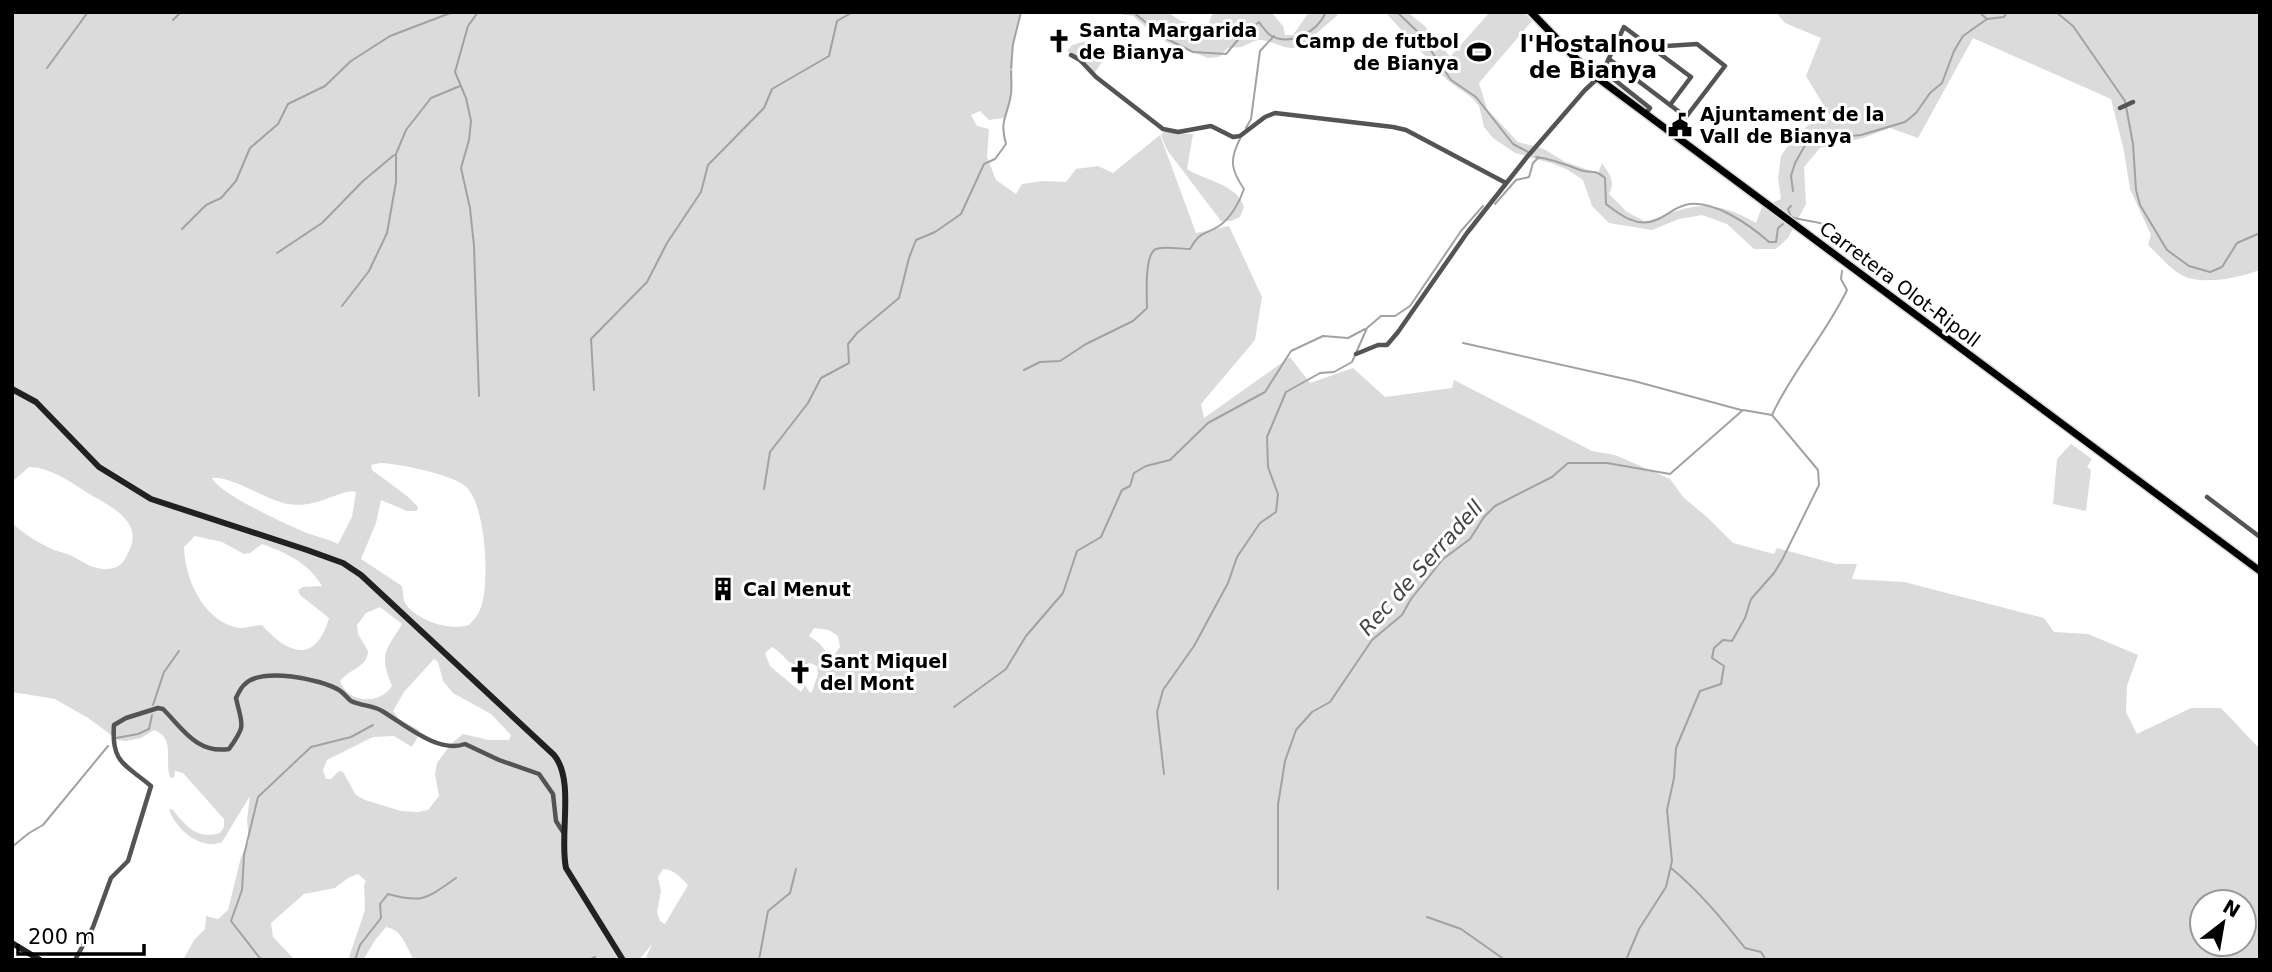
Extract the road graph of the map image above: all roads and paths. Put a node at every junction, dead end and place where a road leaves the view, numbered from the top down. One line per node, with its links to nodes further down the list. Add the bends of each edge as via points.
1 (1531, 12): 5 (main road, Carretera Olot-Ripoll)
2 (1651, 47): 4 (street, via 1624,27); 7 (street, via 1691,77); 7 (street, via 1697,44 1725,66 1686,117)
3 (1071, 55): 9 (street, via 1163,129 1178,132 1212,126 1233,137 1275,113 1393,127)
4 (1607, 62): 5 (street); 7 (street)
5 (1598, 76): 9 (street); 14 (main road, Carretera Olot-Ripoll)
6 (2133, 103): 8 (street)
7 (1670, 104)
8 (2120, 108)
9 (1506, 183): 10 (street, via 1387,345)
10 (1356, 354)
11 (12, 389): 15 (main road, via 36,402 99,467 151,499 343,563 361,575 558,759 563,772)
12 (2207, 498): 13 (street)
13 (2260, 537)
14 (2260, 571)
15 (564, 833): 18 (street, via 556,821 553,794 539,774 465,744 442,745 323,683 271,675 256,678 245,684 236,698 243,724 229,749 213,751 191,738 163,709 114,725 116,755 151,786 128,861 111,878 93,928); 19 (main road, via 569,876)
16 (12, 943): 17 (main road)
17 (40, 960)
18 (75, 960)
19 (623, 960)

